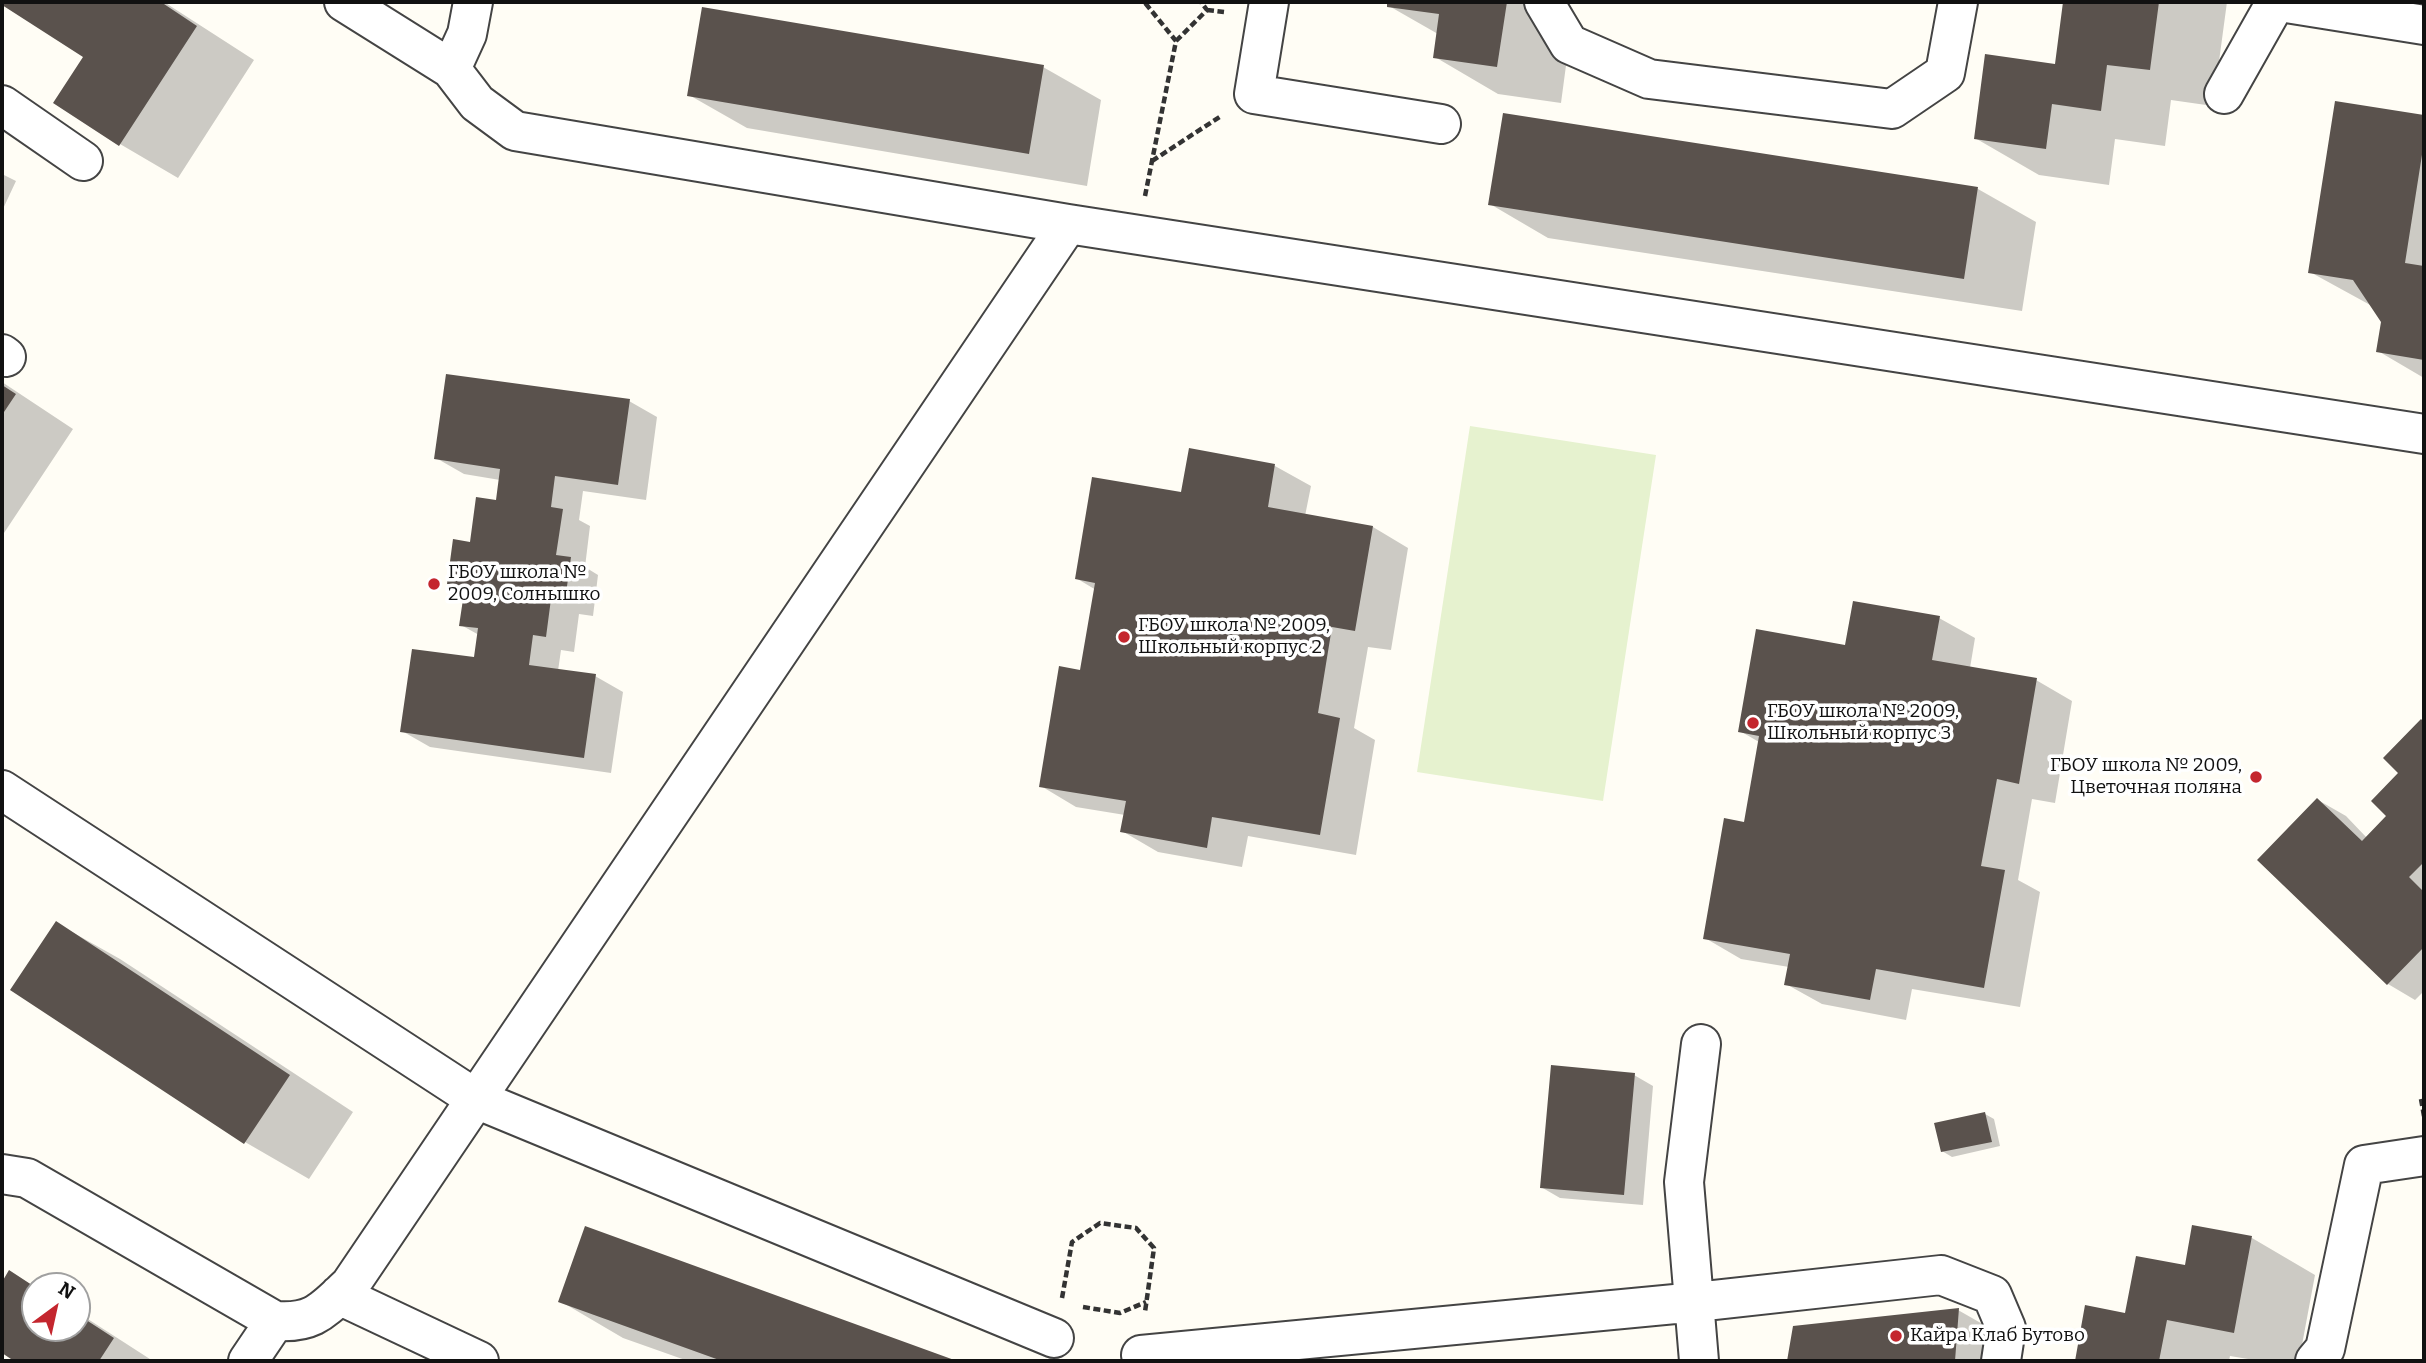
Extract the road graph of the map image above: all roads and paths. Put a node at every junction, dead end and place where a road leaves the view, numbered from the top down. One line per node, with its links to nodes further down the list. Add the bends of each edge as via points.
1 (344, 2): 11 (lane)
2 (473, 2): 11 (lane, via 467,34)
3 (1150, 2): 10 (path, via 1146,4)
4 (1201, 2): 10 (path, via 1208,10)
5 (1269, 2): 12 (lane)
6 (1544, 2): 7 (lane, via 1569,44 1649,79 1892,109 1945,74)
7 (1958, 2)
8 (2278, 2): 9 (lane); 13 (lane)
9 (2424, 25)
10 (1176, 41): 17 (path)
11 (451, 69): 18 (lane, via 477,103 515,131)
12 (1254, 94): 15 (lane); 17 (path)
13 (2224, 94)
14 (2, 105): 16 (lane)
15 (1441, 124)
16 (83, 161)
17 (1151, 161): 19 (path)
18 (1068, 224): 19 (lane); 23 (lane)
19 (1137, 234): 20 (lane)
20 (2424, 434)
21 (2, 790): 23 (lane)
22 (1701, 1044): 31 (lane, via 1685,1182)
23 (476, 1099): 29 (lane); 33 (lane)
24 (2421, 1099): 25 (path)
25 (2424, 1120)
26 (2424, 1156): 39 (lane, via 2364,1164 2325,1349)
27 (2, 1174): 32 (lane, via 27,1178)
28 (1064, 1290): 30 (path, via 1083,1307 1120,1313); 30 (path, via 1072,1242 1100,1223 1136,1228 1154,1248); 33 (path)
29 (339, 1295): 32 (lane, via 297,1323); 36 (lane)
30 (1146, 1302): 34 (path)
31 (1696, 1302): 34 (lane); 37 (lane); 38 (lane, via 1941,1275 1992,1295 2006,1328)
32 (275, 1321): 35 (lane)
33 (1054, 1338)
34 (1141, 1354)
35 (248, 1361)
36 (479, 1361)
37 (1699, 1361)
38 (2001, 1361)
39 (2315, 1361)

